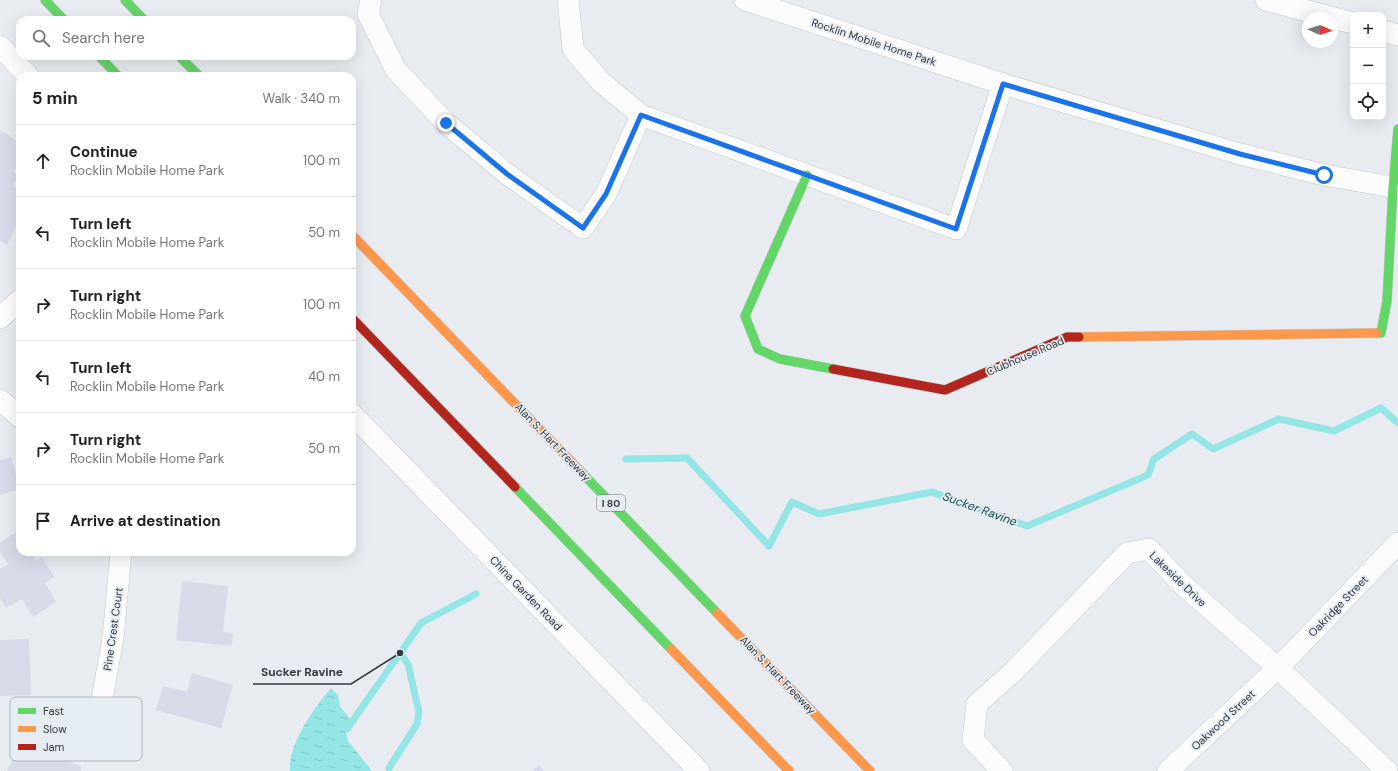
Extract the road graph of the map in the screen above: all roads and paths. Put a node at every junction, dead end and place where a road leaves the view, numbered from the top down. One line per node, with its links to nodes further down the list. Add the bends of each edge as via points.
1 (45, 0): 7 (main road)
2 (125, 0): 8 (main road)
3 (371, 0): 19 (street, via 368,14 396,70 406,81 452,128 507,174 583,228 606,194)
4 (568, 0): 19 (street, via 573,49 601,82)
5 (745, 0): 18 (street, Rocklin Mobile Home Park)
6 (1266, 0): 9 (street)
7 (60, 16)
8 (140, 16)
9 (1350, 22)
10 (1386, 32): 11 (street)
11 (1398, 35)
12 (0, 46): 15 (street)
13 (103, 60): 16 (main road)
14 (183, 60): 17 (main road)
15 (24, 72)
16 (114, 72)
17 (195, 72)
18 (1003, 84): 21 (street, via 956,229); 22 (street, Rocklin Mobile Home Park, via 1240,154 1324,175)
19 (641, 115): 21 (street)
20 (1398, 129): 22 (main road, Clubhouse Road)
21 (807, 175): 22 (main road, Clubhouse Road, via 744,316 758,349 780,359 945,390 1067,337 1381,333 1387,301)
22 (1393, 187)
23 (356, 239): 36 (main road, Alan S. Hart Freeway / I 80)
24 (16, 304): 25 (street)
25 (0, 318)
26 (356, 322): 35 (main road)
27 (0, 400): 28 (street)
28 (16, 414)
29 (356, 418): 34 (street, China Garden Road)
30 (1398, 543): 32 (street, Oakridge Street)
31 (121, 556): 33 (street, Pine Crest Court, via 113,638)
32 (1278, 668): 37 (street, Lakeside Drive, via 1183,585 1148,549 1126,553 1013,672 977,704 973,740); 38 (street, Oakwood Street); 39 (street, Lakeside Drive)
33 (102, 697)
34 (699, 771)
35 (790, 771)
36 (870, 771)
37 (1002, 771)
38 (1168, 771)
39 (1387, 771)

